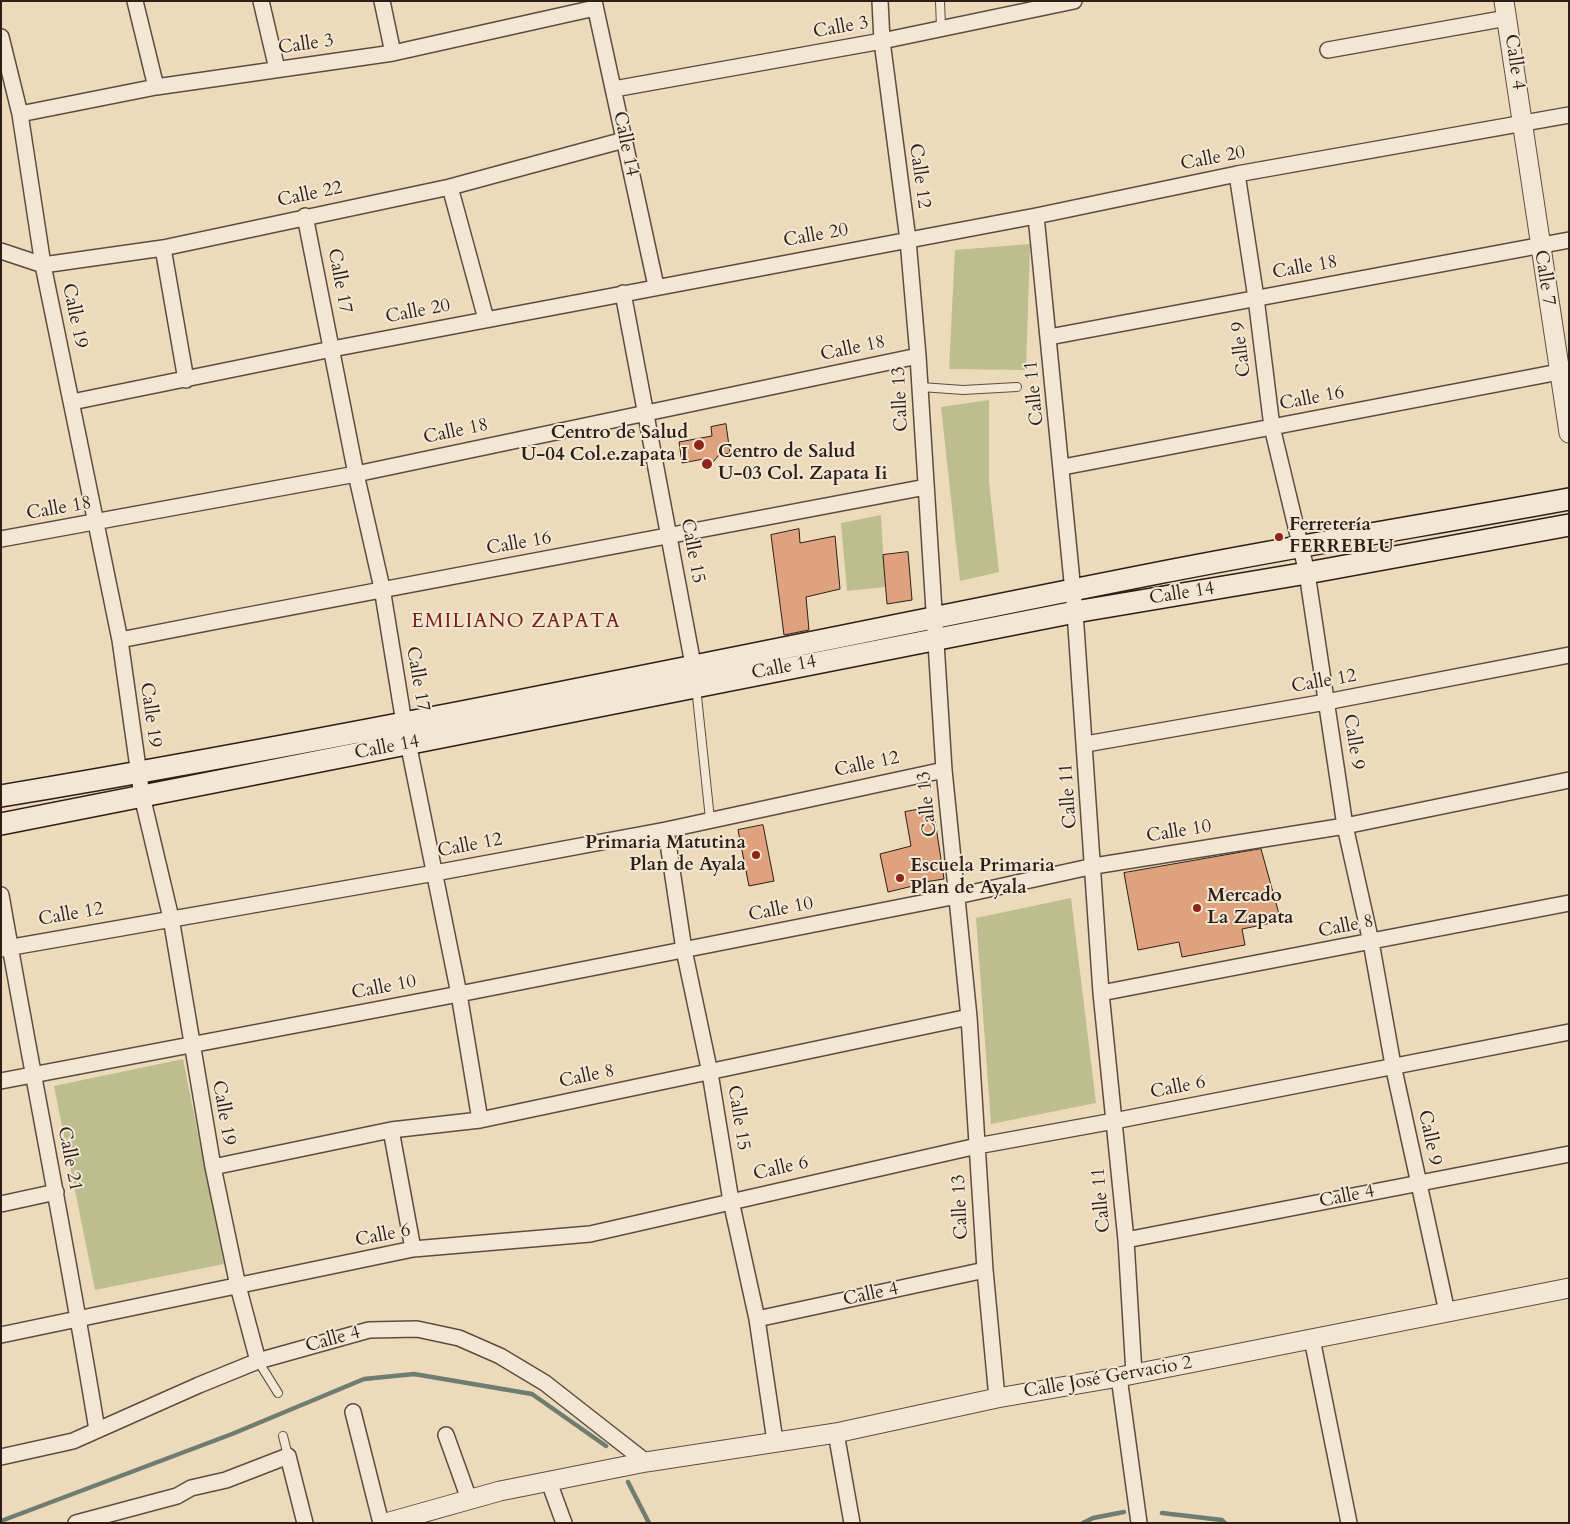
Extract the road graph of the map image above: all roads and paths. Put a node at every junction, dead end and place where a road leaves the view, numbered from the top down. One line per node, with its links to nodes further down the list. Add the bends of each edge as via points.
1 (135, 1): 15 (street)
2 (261, 1): 14 (street)
3 (382, 1): 13 (street)
4 (880, 1): 11 (street, Calle 12)
5 (940, 1): 9 (lane)
6 (1074, 1): 9 (street, Calle 3)
7 (594, 5): 13 (street, Calle 3); 16 (street, Calle 14)
8 (1506, 10): 12 (street); 19 (street, Calle 4)
9 (942, 27): 11 (street, Calle 3)
10 (1, 37): 17 (street, Calle 19)
11 (882, 41): 16 (street, Calle 3); 25 (street, Calle 12)
12 (1328, 50)
13 (393, 53): 14 (street, Calle 3)
14 (276, 69): 15 (street, Calle 3)
15 (156, 87): 17 (street, Calle 3)
16 (614, 89): 20 (street, Calle 14)
17 (20, 114): 30 (street, Calle 19)
18 (1569, 115): 19 (street, Calle 20)
19 (1523, 123): 21 (street, Calle 20); 27 (street, Calle 7)
20 (624, 140): 22 (street, Calle 22); 31 (street, Calle 14)
21 (1236, 174): 24 (street, Calle 20); 33 (street, Calle 9)
22 (450, 187): 23 (street, Calle 22); 34 (street)
23 (305, 216): 28 (street, Calle 22); 36 (street, Calle 17)
24 (1036, 216): 25 (street, Calle 20); 35 (street, Calle 11)
25 (908, 240): 31 (street, Calle 20); 37 (street, Calle 12)
26 (1569, 240): 27 (street, Calle 18)
27 (1540, 246): 33 (street, Calle 18); 38 (street, Calle 7)
28 (163, 248): 30 (street, Calle 22); 39 (street)
29 (1, 251): 30 (street, Calle 22)
30 (42, 265): 42 (street, Calle 19)
31 (656, 286): 32 (street, Calle 20)
32 (623, 293): 34 (street, Calle 20); 43 (street, Calle 15)
33 (1256, 298): 35 (street, Calle 18); 44 (street, Calle 9)
34 (486, 319): 36 (street, Calle 20)
35 (1049, 337): 46 (street, Calle 11)
36 (332, 349): 39 (street, Calle 20); 47 (street, Calle 17)
37 (918, 356): 40 (street, Calle 13); 43 (street, Calle 18)
38 (1564, 371): 44 (street, Calle 16); 45 (street, Calle 7)
39 (186, 380): 42 (street, Calle 20)
40 (921, 387): 41 (lane, via 963,390); 48 (street, Calle 13)
41 (1017, 387)
42 (72, 402): 50 (street, Calle 19)
43 (645, 413): 47 (street, Calle 18); 52 (street, Calle 15)
44 (1272, 427): 46 (street, Calle 16); 54 (street, Calle 9)
45 (1569, 433)
46 (1063, 467): 57 (street, Calle 11)
47 (356, 474): 50 (street, Calle 18); 56 (street, Calle 17)
48 (926, 487): 52 (street, Calle 16); 58 (street, Calle 13)
49 (1569, 498): 54 (main road, Calle 14)
50 (96, 522): 53 (street, Calle 18); 59 (street, Calle 19)
51 (1569, 525): 55 (main road, Calle 14)
52 (669, 537): 56 (street, Calle 16); 62 (street, Calle 15)
53 (1, 539)
54 (1300, 548): 55 (street, Calle 9); 57 (main road, Calle 14, via 1161,572)
55 (1307, 573): 57 (main road, Calle 14); 63 (street, Calle 9)
56 (382, 588): 59 (street, Calle 16); 64 (street, Calle 17)
57 (1074, 601): 58 (main road, Calle 14); 60 (main road, Calle 14); 66 (street, Calle 11)
58 (933, 618): 60 (street, Calle 13); 62 (main road, Calle 14)
59 (120, 640): 68 (street, Calle 19)
60 (935, 640): 62 (main road, Calle 14); 67 (street, Calle 13)
61 (1569, 656): 63 (street, Calle 12)
62 (695, 675): 64 (main road, Calle 14); 65 (main road, Calle 14); 72 (lane, Calle 15)
63 (1326, 702): 66 (street, Calle 12); 74 (street, Calle 9)
64 (404, 723): 65 (street, Calle 17); 68 (main road, Calle 14)
65 (408, 744): 71 (main road, Calle 14); 77 (street, Calle 17)
66 (1086, 744): 76 (street, Calle 11)
67 (944, 770): 72 (street, Calle 12); 79 (street, Calle 13)
68 (138, 773): 70 (main road, Calle 14); 71 (street, Calle 19)
69 (1569, 780): 74 (street, Calle 10)
70 (1, 796)
71 (142, 796): 73 (main road, Calle 14); 81 (street, Calle 19)
72 (710, 819): 75 (street, Calle 12)
73 (1, 824)
74 (1345, 826): 76 (street, Calle 10); 82 (street, Calle 9)
75 (666, 830): 77 (street, Calle 12); 84 (street, Calle 15)
76 (1094, 866): 79 (street, Calle 10); 85 (street, Calle 11)
77 (435, 873): 81 (street, Calle 12); 86 (street, Calle 17)
78 (1, 895): 83 (street, Calle 21)
79 (957, 896): 84 (street, Calle 10); 87 (street, Calle 13)
80 (1569, 903): 82 (street, Calle 8)
81 (171, 918): 83 (street, Calle 12); 89 (street, Calle 19)
82 (1371, 942): 85 (street, Calle 8); 90 (street, Calle 9)
83 (6, 948): 92 (street, Calle 21)
84 (684, 950): 86 (street, Calle 10); 91 (street, Calle 15)
85 (1101, 993): 95 (street, Calle 11)
86 (459, 994): 89 (street, Calle 10); 94 (street, Calle 17)
87 (969, 1018): 91 (street, Calle 8); 97 (street, Calle 13)
88 (1569, 1032): 90 (street, Calle 6)
89 (191, 1046): 92 (street, Calle 10); 99 (street, Calle 19)
90 (1392, 1066): 95 (street, Calle 6); 100 (street, Calle 9)
91 (710, 1073): 94 (street, Calle 8); 102 (street, Calle 15)
92 (32, 1074): 93 (street, Calle 10); 101 (street, Calle 21)
93 (1, 1081)
94 (480, 1120): 96 (street, Calle 8)
95 (1114, 1121): 97 (street, Calle 6); 104 (street, Calle 11)
96 (391, 1130): 99 (street, Calle 8); 105 (street)
97 (977, 1146): 102 (street, Calle 6); 106 (street, Calle 13)
98 (1569, 1154): 100 (street, Calle 4)
99 (213, 1167): 107 (street, Calle 19)
100 (1418, 1183): 104 (street, Calle 4); 109 (street, Calle 9)
101 (56, 1192): 103 (street); 110 (street, Calle 21)
102 (731, 1201): 105 (street, Calle 6, via 590,1234); 111 (street, Calle 15)
103 (1, 1204)
104 (1126, 1240): 115 (street, Calle 11)
105 (413, 1249): 107 (street, Calle 6)
106 (985, 1270): 111 (street, Calle 4); 117 (street, Calle 13)
107 (238, 1286): 110 (street, Calle 6); 114 (street, Calle 19)
108 (1569, 1288): 109 (street, Calle José Gervacio 2)
109 (1447, 1312): 113 (street, Calle José Gervacio 2)
110 (79, 1319): 112 (street, Calle 6); 119 (street, Calle 21)
111 (757, 1319): 123 (street, Calle 15)
112 (1, 1335)
113 (1312, 1339): 115 (street, Calle José Gervacio 2); 137 (street)
114 (258, 1361): 116 (lane, Calle 19); 119 (street, Calle 4); 126 (street, Calle 4, via 369,1330 417,1330 459,1338 500,1356 545,1383)
115 (1126, 1375): 117 (street, Calle José Gervacio 2); 136 (street, Calle 11)
116 (278, 1394)
117 (998, 1398): 120 (street, Calle José Gervacio 2)
118 (353, 1412): 132 (street)
119 (97, 1430): 125 (street, Calle 4, via 72,1441)
120 (836, 1433): 123 (street, Calle José Gervacio 2); 135 (street)
121 (446, 1435): 128 (street)
122 (283, 1436): 124 (lane)
123 (775, 1441): 126 (street, Calle José Gervacio 2)
124 (288, 1456): 129 (street, via 226,1480 204,1483); 131 (street)
125 (1, 1457)
126 (646, 1462): 127 (street, Calle José Gervacio 2)
127 (549, 1482): 128 (street, Calle José Gervacio 2); 134 (street)
128 (470, 1499): 133 (street, Calle José Gervacio 2)
129 (129, 1516): 130 (street)
130 (76, 1523)
131 (305, 1523)
132 (381, 1523)
133 (386, 1523)
134 (564, 1523)
135 (852, 1523)
136 (1139, 1523)
137 (1349, 1523)

